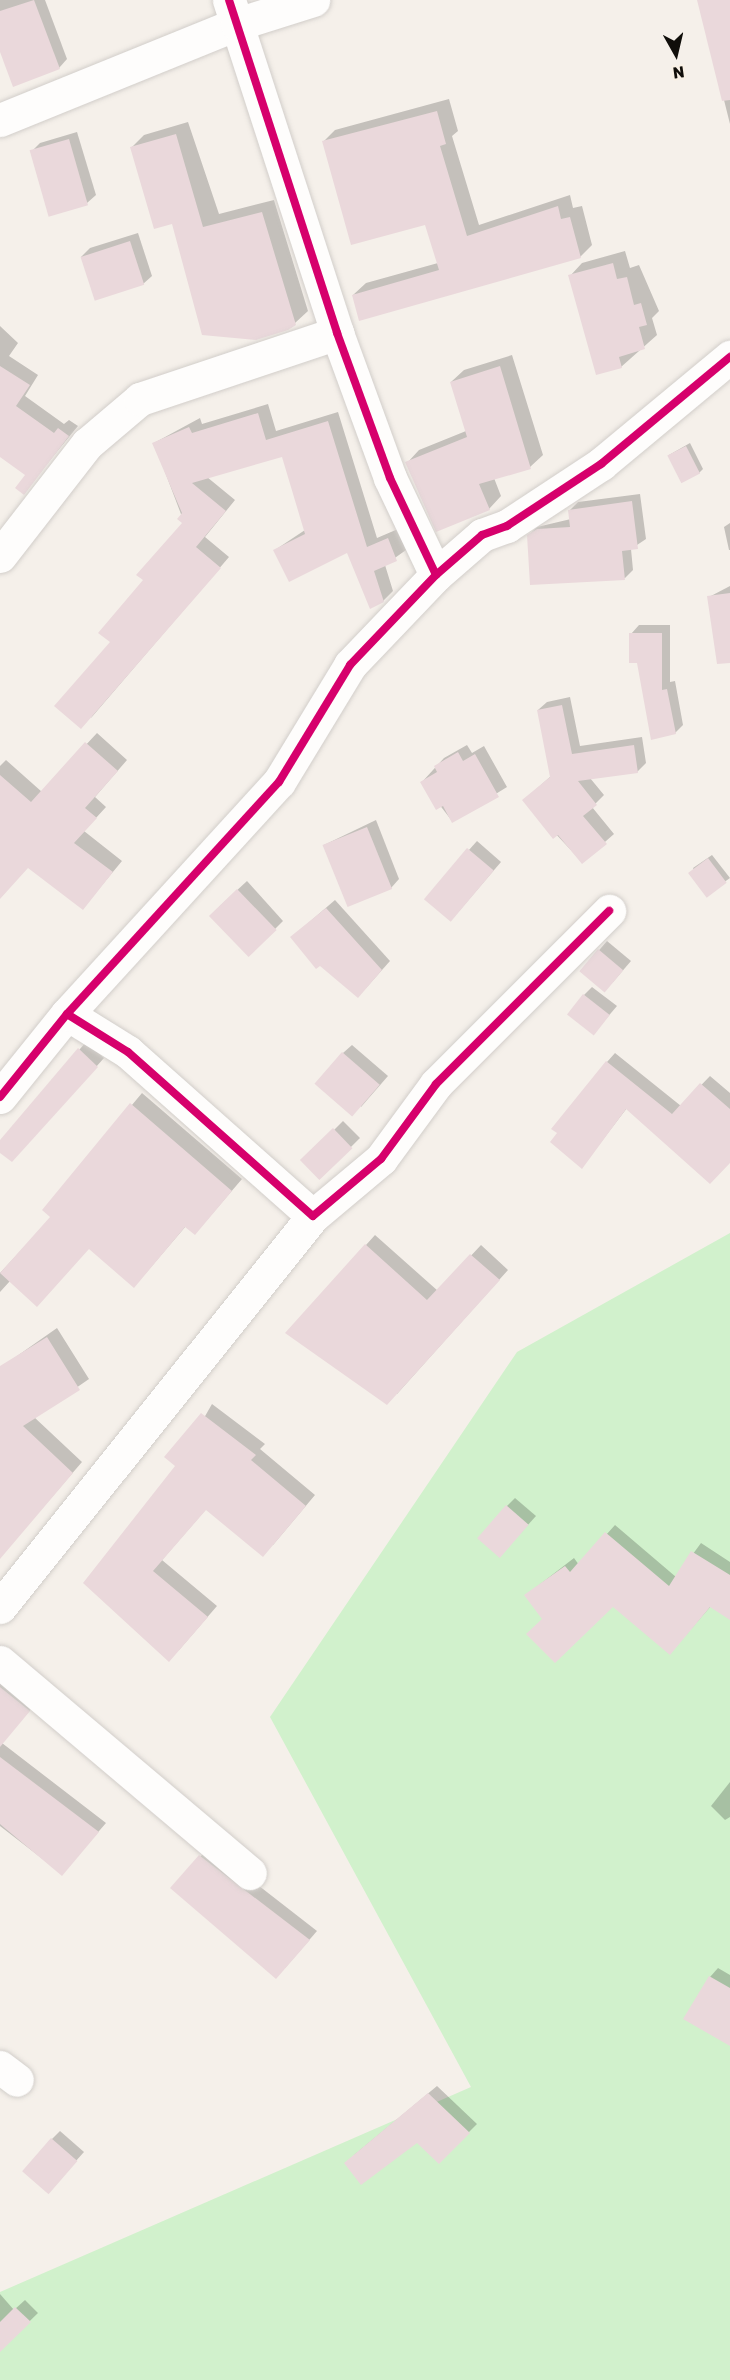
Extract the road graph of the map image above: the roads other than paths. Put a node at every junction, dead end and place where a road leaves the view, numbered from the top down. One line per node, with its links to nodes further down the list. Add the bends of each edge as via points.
1 (313, 0): 2 (street)
2 (233, 12): 3 (street); 4 (street)
3 (0, 120)
4 (337, 333): 6 (street, via 140,399 87,444); 7 (street, via 390,478)
5 (730, 357): 7 (street, via 601,464 507,526 482,536)
6 (0, 556)
7 (435, 575): 9 (street, via 350,665 279,782)
8 (609, 911): 11 (street, via 436,1084 381,1160)
9 (67, 1014): 10 (street); 11 (street, via 128,1052)
10 (0, 1097)
11 (313, 1216): 12 (street)
12 (0, 1607)
13 (0, 1662): 14 (street)
14 (250, 1874)

